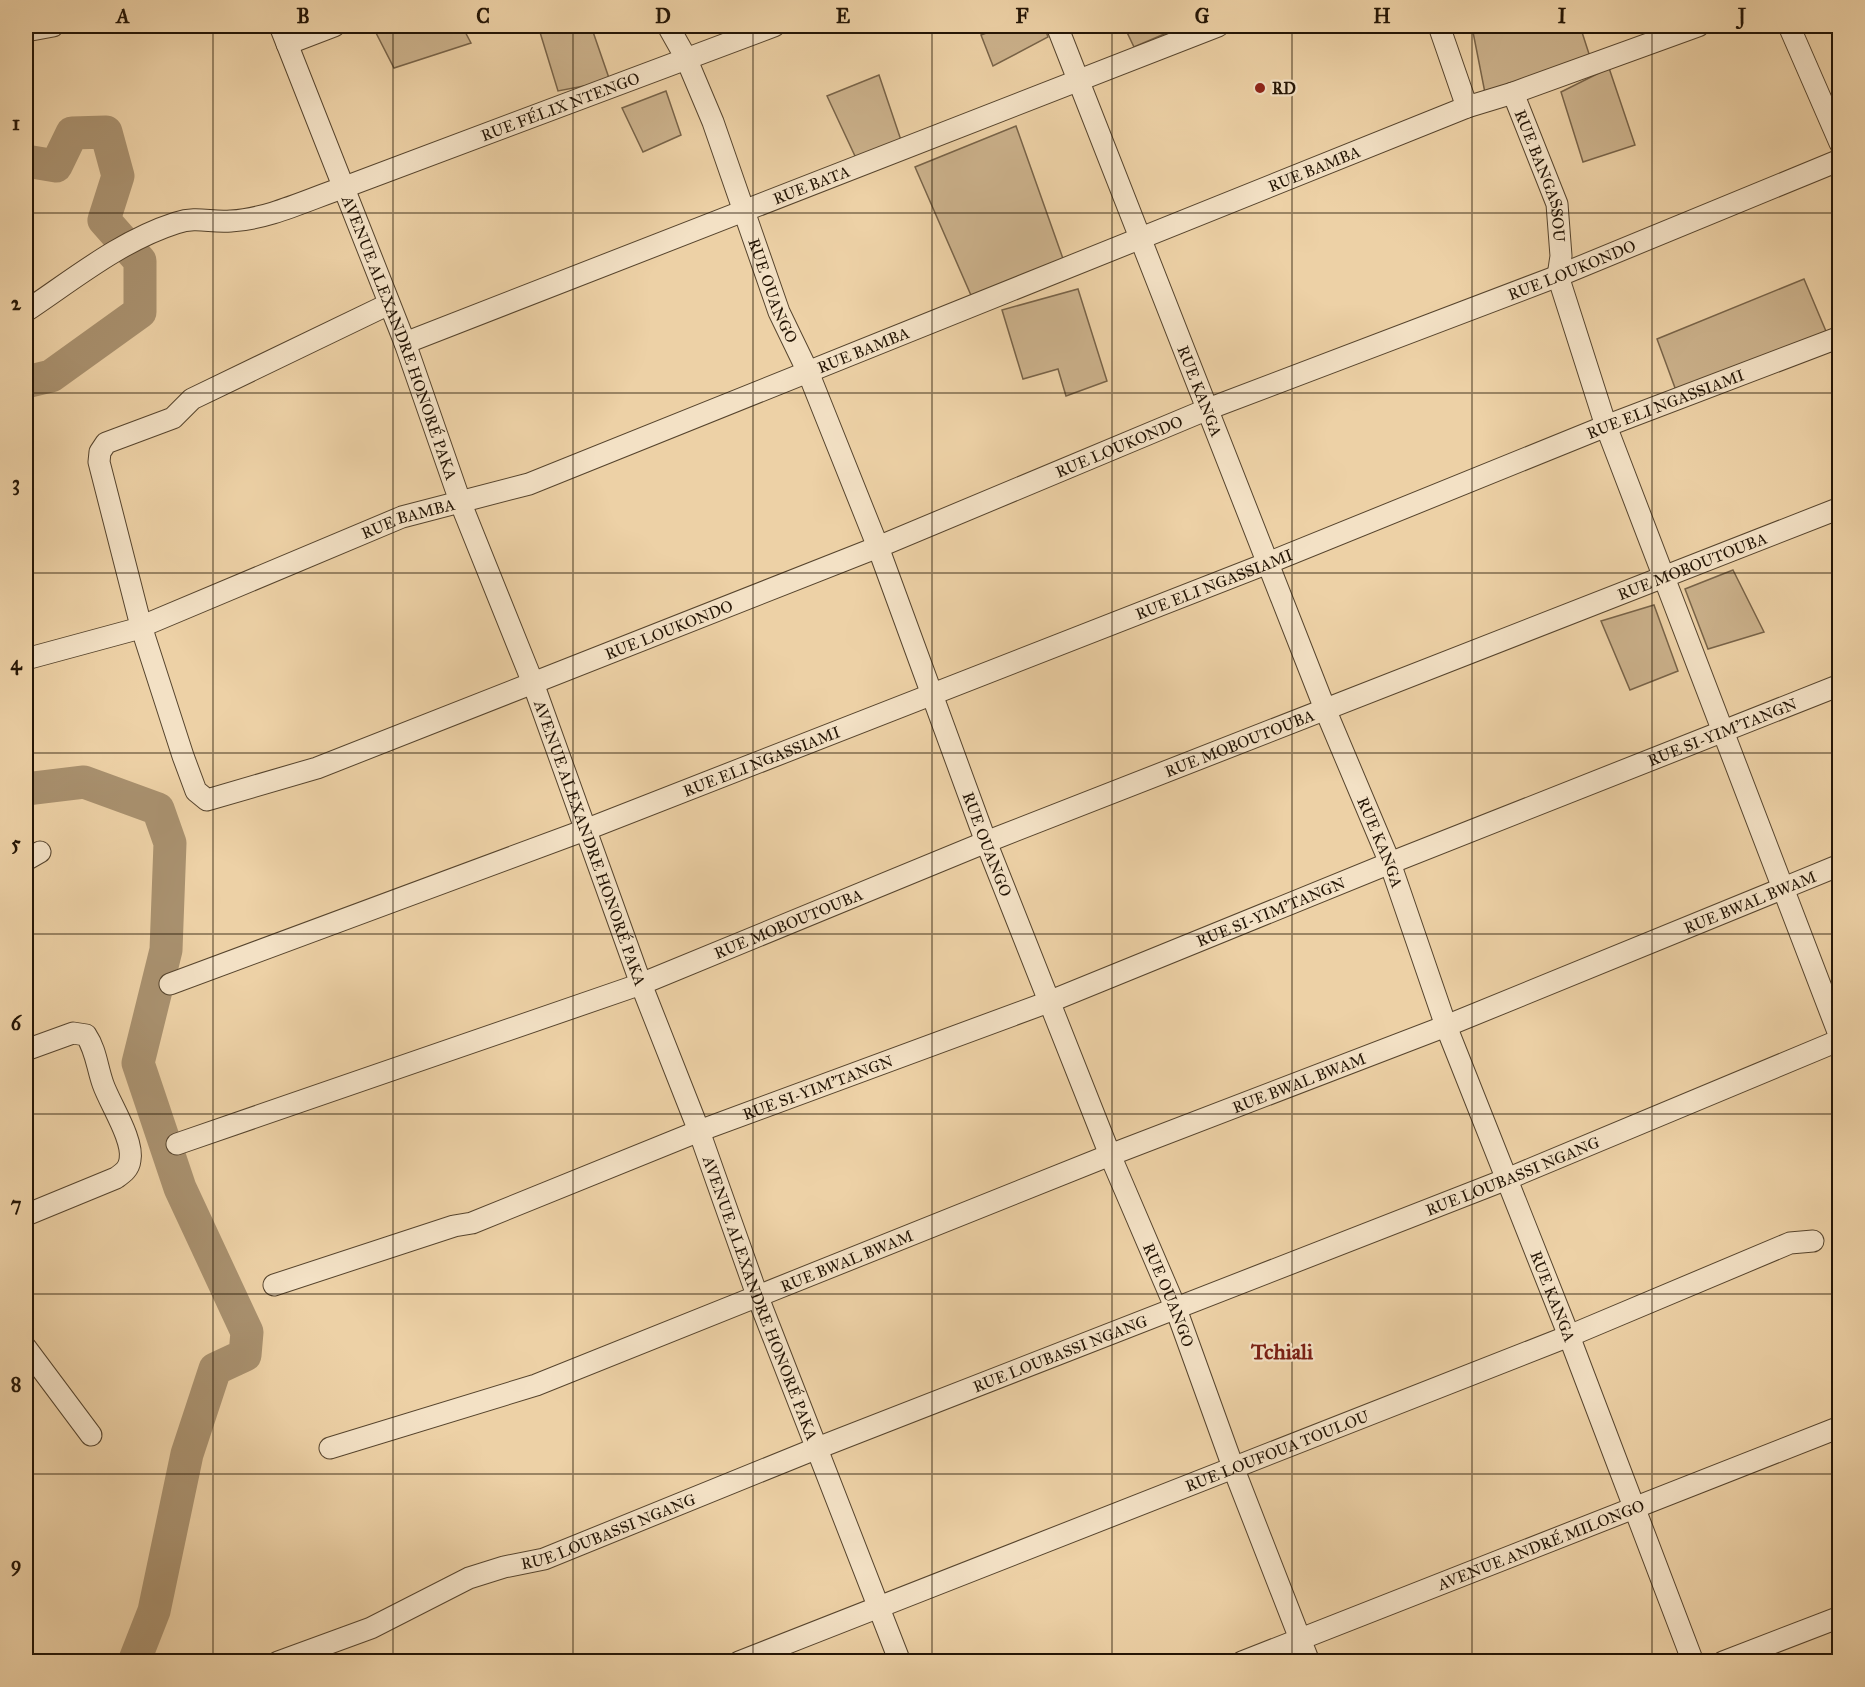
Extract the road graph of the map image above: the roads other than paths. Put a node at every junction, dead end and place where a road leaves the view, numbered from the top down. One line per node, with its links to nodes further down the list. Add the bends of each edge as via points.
1 (53, 26): 10 (street)
2 (334, 26): 11 (street)
3 (668, 26): 12 (street, RUE OUANGO)
4 (774, 26): 12 (street, RUE FÉLIX NTENGO)
5 (1057, 26): 13 (street, RUE KANGA)
6 (1218, 26): 13 (street, RUE BATA)
7 (1439, 26): 15 (street)
8 (1698, 26): 14 (street, RUE BAMBA)
9 (1789, 26): 16 (street)
10 (26, 31)
11 (283, 35): 18 (street, AVENUE ALEXANDRE HONORÉ PAKA)
12 (686, 58): 18 (street, RUE FÉLIX NTENGO); 19 (street, RUE OUANGO)
13 (1080, 80): 19 (street, RUE BATA); 20 (street, RUE KANGA)
14 (1513, 93): 15 (street, RUE BAMBA); 21 (street, RUE BANGASSOU, via 1557,204)
15 (1467, 107): 20 (street, RUE BAMBA)
16 (1839, 143)
17 (1839, 160): 21 (street, RUE LOUKONDO)
18 (345, 187): 22 (street, AVENUE ALEXANDRE HONORÉ PAKA); 23 (street, RUE FÉLIX NTENGO, via 244,219 193,218 174,224 120,247)
19 (745, 211): 25 (street, RUE BATA); 26 (street, RUE OUANGO, via 779,312)
20 (1140, 238): 26 (street, RUE BAMBA); 27 (street, RUE KANGA)
21 (1558, 276): 27 (street, RUE LOUKONDO); 28 (street, RUE BANGASSOU)
22 (389, 304): 25 (street, AVENUE ALEXANDRE HONORÉ PAKA); 34 (street, via 192,399 173,418 102,446 99,462)
23 (26, 311)
24 (1839, 337): 28 (street, RUE ELI NGASSIAMI)
25 (405, 343): 29 (street, AVENUE ALEXANDRE HONORÉ PAKA)
26 (808, 372): 29 (street, RUE BAMBA, via 529,484); 31 (street, RUE OUANGO)
27 (1208, 409): 31 (street, RUE LOUKONDO); 32 (street, RUE KANGA)
28 (1606, 426): 32 (street, RUE ELI NGASSIAMI); 33 (street, RUE BANGASSOU)
29 (461, 504): 34 (street, RUE BAMBA, via 402,517); 36 (street, AVENUE ALEXANDRE HONORÉ PAKA)
30 (1839, 508): 33 (street, RUE MOBOUTOUBA)
31 (878, 547): 36 (street, RUE LOUKONDO); 38 (street, RUE OUANGO)
32 (1268, 563): 38 (street, RUE ELI NGASSIAMI); 39 (street, RUE KANGA)
33 (1662, 578): 39 (street, RUE MOBOUTOUBA); 40 (street, RUE BANGASSOU)
34 (141, 626): 35 (street, RUE BAMBA); 36 (street, RUE LOUKONDO, via 196,791 207,800 317,768)
35 (26, 659)
36 (533, 683): 41 (street, AVENUE ALEXANDRE HONORÉ PAKA)
37 (1839, 685): 40 (street, RUE SI-YIM'TANGN)
38 (931, 694): 41 (street, RUE ELI NGASSIAMI); 42 (street, RUE OUANGO)
39 (1326, 709): 42 (street, RUE MOBOUTOUBA); 43 (street, RUE KANGA)
40 (1725, 731): 43 (street, RUE SI-YIM'TANGN); 45 (street, RUE BANGASSOU)
41 (585, 830): 46 (street, RUE ELI NGASSIAMI); 47 (street, AVENUE ALEXANDRE HONORÉ PAKA)
42 (986, 842): 47 (street, RUE MOBOUTOUBA); 48 (street, RUE OUANGO)
43 (1390, 863): 48 (street, RUE SI-YIM'TANGN); 49 (street, RUE KANGA)
44 (1839, 865): 45 (street, RUE BWAL BWAM)
45 (1782, 887): 49 (street, RUE BWAL BWAM); 50 (street, RUE BANGASSOU)
46 (170, 984)
47 (641, 984): 52 (street, AVENUE ALEXANDRE HONORÉ PAKA); 53 (street, RUE MOBOUTOUBA)
48 (1051, 1001): 52 (street, RUE SI-YIM'TANGN); 54 (street, RUE OUANGO)
49 (1446, 1026): 54 (street, RUE BWAL BWAM); 55 (street, RUE KANGA)
50 (1839, 1039): 55 (street, RUE LOUBASSI NGANG)
51 (26, 1050): 56 (street, via 73,1033 86,1035 127,1138 131,1158 126,1170 116,1178)
52 (699, 1131): 58 (street, RUE SI-YIM'TANGN, via 472,1223); 59 (street, AVENUE ALEXANDRE HONORÉ PAKA)
53 (177, 1144)
54 (1110, 1155): 59 (street, RUE BWAL BWAM); 60 (street, RUE OUANGO)
55 (1507, 1179): 60 (street, RUE LOUBASSI NGANG); 61 (street, RUE KANGA)
56 (26, 1215)
57 (1813, 1241): 61 (street, RUE LOUFOUA TOULOU, via 1790,1243)
58 (274, 1285)
59 (757, 1295): 65 (street, RUE BWAL BWAM, via 536,1385); 66 (street, AVENUE ALEXANDRE HONORÉ PAKA)
60 (1176, 1309): 66 (street, RUE LOUBASSI NGANG); 67 (street, RUE OUANGO)
61 (1569, 1336): 67 (street, RUE LOUFOUA TOULOU); 68 (street, RUE KANGA)
62 (26, 1348): 64 (street)
63 (1839, 1427): 68 (street, AVENUE ANDRÉ MILONGO)
64 (91, 1435)
65 (330, 1448)
66 (814, 1449): 69 (street, AVENUE ALEXANDRE HONORÉ PAKA); 72 (street, RUE LOUBASSI NGANG, via 544,1559 469,1578 371,1628)
67 (1233, 1467): 69 (street, RUE LOUFOUA TOULOU); 71 (street, RUE OUANGO)
68 (1634, 1507): 71 (street, AVENUE ANDRÉ MILONGO); 77 (street, RUE KANGA)
69 (878, 1606): 73 (street, RUE LOUFOUA TOULOU); 74 (street, AVENUE ALEXANDRE HONORÉ PAKA)
70 (1839, 1617): 78 (street)
71 (1299, 1638): 75 (street, AVENUE ANDRÉ MILONGO); 76 (street, RUE OUANGO)
72 (279, 1662)
73 (739, 1662)
74 (900, 1662)
75 (1242, 1662)
76 (1309, 1662)
77 (1693, 1662)
78 (1723, 1662)

